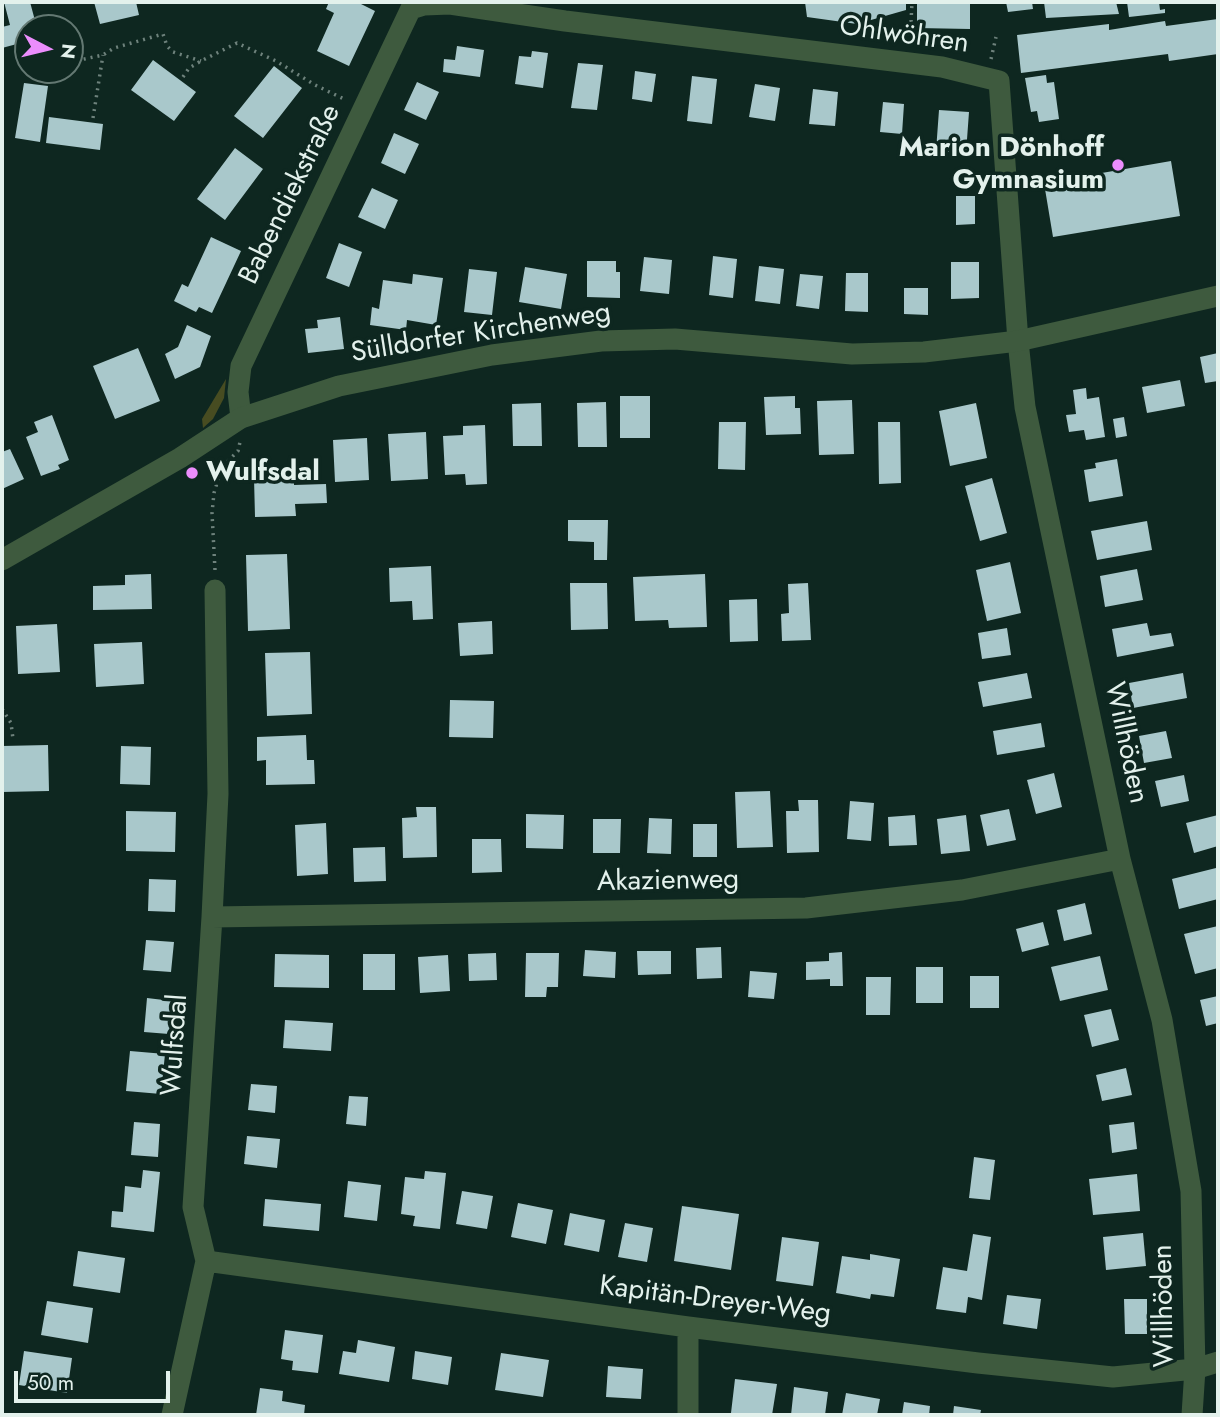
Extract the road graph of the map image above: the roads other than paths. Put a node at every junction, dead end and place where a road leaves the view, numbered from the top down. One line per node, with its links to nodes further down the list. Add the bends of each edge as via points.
1 (464, 4): 2 (street, Ohlwöhren); 3 (street, Ohlwöhren, via 942,67)
2 (413, 5): 6 (street, Babendiekstraße, via 241,366)
3 (999, 81): 5 (street, Willhöden)
4 (1218, 296): 5 (street, Sülldorfer Kirchenweg)
5 (1017, 341): 6 (street, Sülldorfer Kirchenweg, via 860,354 675,339 559,344 339,386); 9 (street, Willhöden, via 1025,407)
6 (241, 418): 7 (street, Sülldorfer Kirchenweg, via 185,456)
7 (2, 560)
8 (215, 590): 10 (street, Wulfsdal, via 218,794)
9 (1120, 859): 10 (street, Akazienweg, via 962,890 806,908); 14 (street, Willhöden, via 1162,1020 1191,1191)
10 (212, 917): 11 (street, Wulfsdal, via 193,1207)
11 (206, 1261): 12 (street, Kapitän-Dreyer-Weg); 15 (street, Wulfsdal)
12 (688, 1327): 14 (street, Kapitän-Dreyer-Weg, via 1113,1377); 16 (street)
13 (1218, 1362): 14 (street, Kapitän-Dreyer-Weg)
14 (1195, 1369): 17 (street, Willhöden)
15 (172, 1415)
16 (688, 1415)
17 (1192, 1415)

